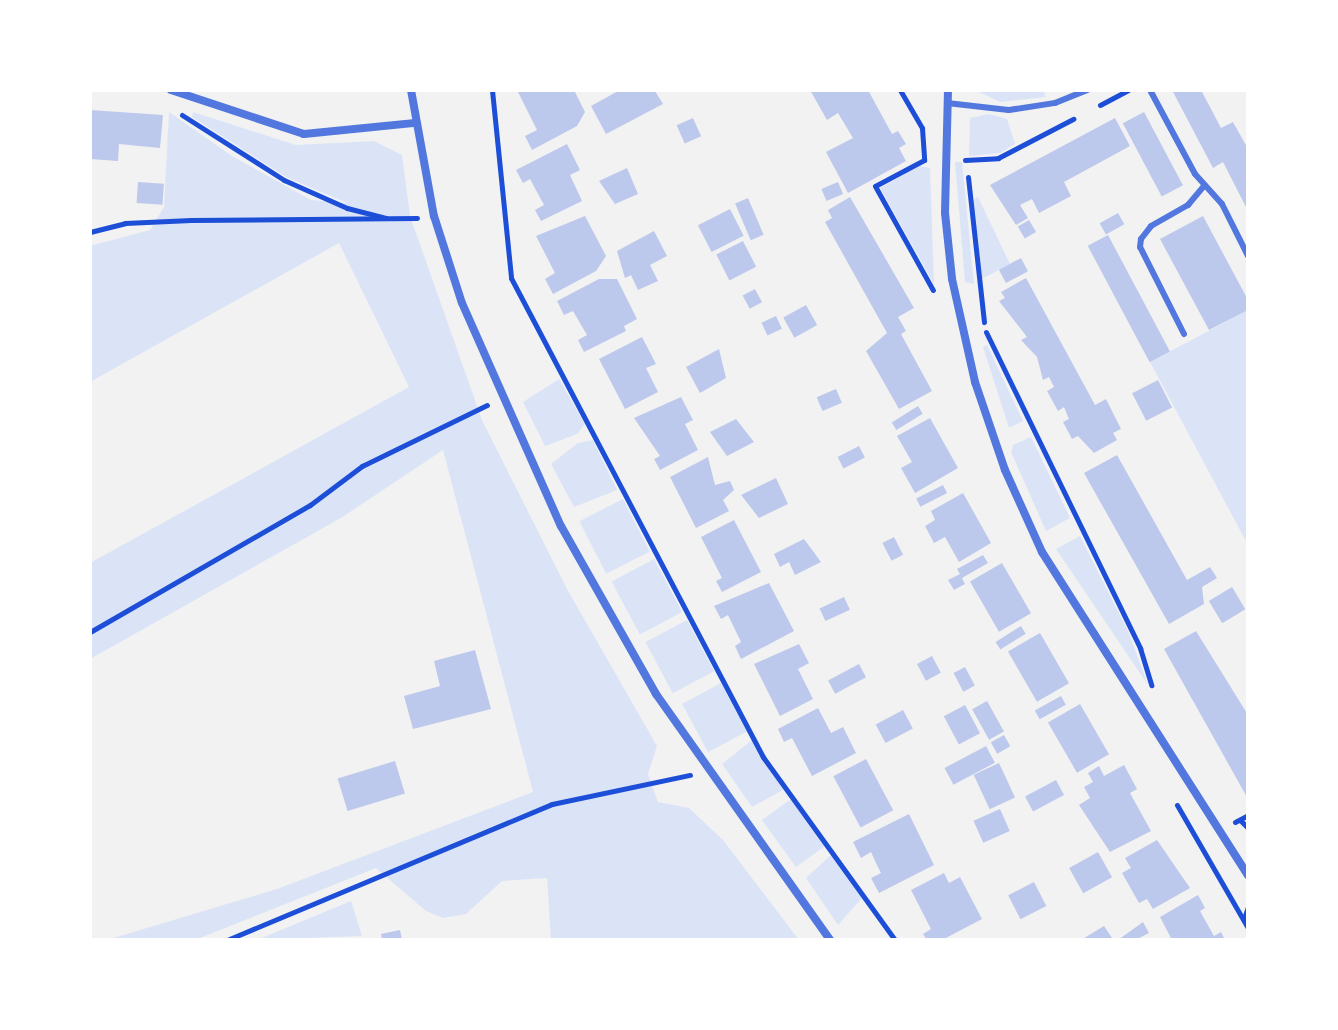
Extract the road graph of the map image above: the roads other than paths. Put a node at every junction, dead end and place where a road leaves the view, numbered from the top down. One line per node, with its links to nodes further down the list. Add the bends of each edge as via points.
1 (171, 90): 7 (street, via 304,134)
2 (411, 90): 7 (street)
3 (948, 90): 6 (street)
4 (1088, 90): 6 (lane, via 1055,103 1009,110)
5 (1150, 90): 8 (lane)
6 (947, 103): 12 (street, via 945,213 958,313 1005,470 1042,552)
7 (415, 123): 14 (street, via 434,216 502,397 561,526 656,694)
8 (1204, 186): 9 (lane, via 1222,204); 10 (lane, via 1188,205 1151,226 1141,239 1140,247)
9 (1248, 256)
10 (1184, 334)
11 (1248, 854): 12 (street)
12 (1238, 860): 13 (street)
13 (1248, 875)
14 (830, 940)

